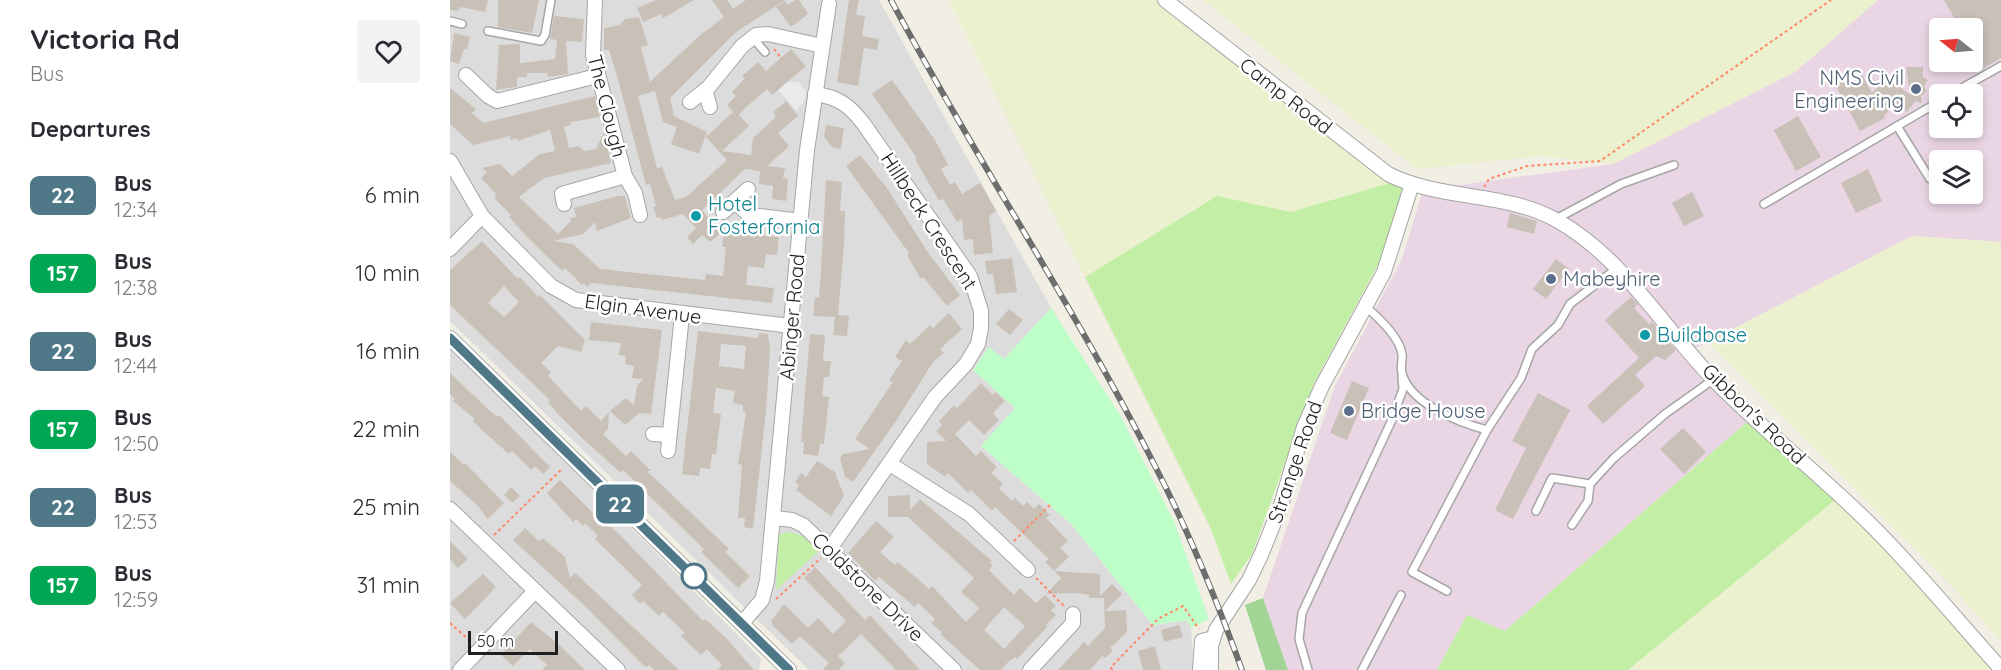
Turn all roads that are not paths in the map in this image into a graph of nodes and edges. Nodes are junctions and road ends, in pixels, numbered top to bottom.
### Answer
1 (551, 0) edge
2 (595, 0) edge
3 (1165, 0) edge
4 (829, 1) edge
5 (450, 21) edge
6 (462, 24) dead end
7 (488, 31) dead end
8 (752, 37) junction
9 (822, 46) junction
10 (765, 52) dead end
11 (2001, 66) edge
12 (473, 76) dead end
13 (597, 76) junction
14 (1970, 84) edge
15 (705, 90) junction
16 (814, 94) junction
17 (690, 102) dead end
18 (710, 107) dead end
19 (1929, 108) edge
20 (1897, 126) junction
21 (450, 161) edge
22 (1674, 165) dead end
23 (625, 176) junction
24 (1929, 176) edge
25 (1412, 184) junction
26 (748, 189) dead end
27 (559, 198) dead end
28 (734, 202) junction
29 (1764, 204) dead end
30 (723, 212) dead end
31 (482, 216) junction
32 (640, 216) dead end
33 (1556, 219) junction
34 (801, 220) junction
35 (450, 249) edge
36 (1616, 269) junction
37 (1366, 307) junction
38 (682, 315) junction
39 (791, 326) junction
40 (450, 338) edge
41 (1402, 373) junction
42 (1714, 379) junction
43 (1487, 430) junction
44 (653, 434) dead end
45 (669, 435) junction
46 (668, 451) dead end
47 (890, 464) junction
48 (1590, 484) junction
49 (450, 509) edge
50 (1536, 511) dead end
51 (775, 518) junction
52 (1572, 525) dead end
53 (829, 550) junction
54 (1019, 567) road end
55 (535, 591) junction
56 (1447, 591) dead end
57 (1401, 595) dead end
58 (1076, 620) road end
59 (742, 623) junction
60 (1209, 638) junction
61 (2001, 669) edge
62 (460, 670) edge
63 (618, 670) edge
64 (789, 670) edge
65 (954, 670) edge
66 (1030, 670) edge
67 (1200, 670) edge
68 (1211, 670) edge
69 (1308, 670) edge
70 (1362, 670) edge

1 - 7 lane
2 - 13 street, The Clough
3 - 25 street, Camp Road
4 - 9 street, Abinger Road
5 - 6 lane
8 - 9 street
8 - 10 lane
8 - 15 street
9 - 16 street, Abinger Road
11 - 14 lane
12 - 13 street
13 - 23 street, The Clough
15 - 17 street
15 - 18 street
16 - 34 street, Abinger Road
16 - 47 street, Hillbeck Crescent
19 - 20 lane
20 - 24 lane
20 - 29 lane
21 - 31 street, Elgin Avenue
22 - 33 lane
23 - 27 street, The Clough
23 - 32 street, The Clough
25 - 33 street, Gibbon's Road
25 - 37 street, Strange Road
26 - 28 street
28 - 30 street
28 - 34 street
31 - 35 street
31 - 38 street, Elgin Avenue
33 - 36 street, Gibbon's Road
34 - 39 street, Abinger Road
36 - 42 street, Gibbon's Road
36 - 43 lane
37 - 41 lane
37 - 60 street, Strange Road
38 - 39 street, Elgin Avenue
38 - 45 street
39 - 51 street, Abinger Road
40 - 59 street
41 - 43 lane
41 - 69 lane
42 - 48 lane
42 - 61 street, Gibbon's Road
43 - 56 lane
44 - 45 street
45 - 46 street
47 - 53 street, Hillbeck Crescent
47 - 54 street
48 - 50 lane
48 - 52 lane
49 - 55 street
51 - 53 street, Coldstone Drive
51 - 59 street, Abinger Road
53 - 65 street, Coldstone Drive
55 - 62 street
55 - 63 street
57 - 70 lane
58 - 66 street
59 - 64 street
60 - 67 street, Strange Road
60 - 68 street, Strange Road

